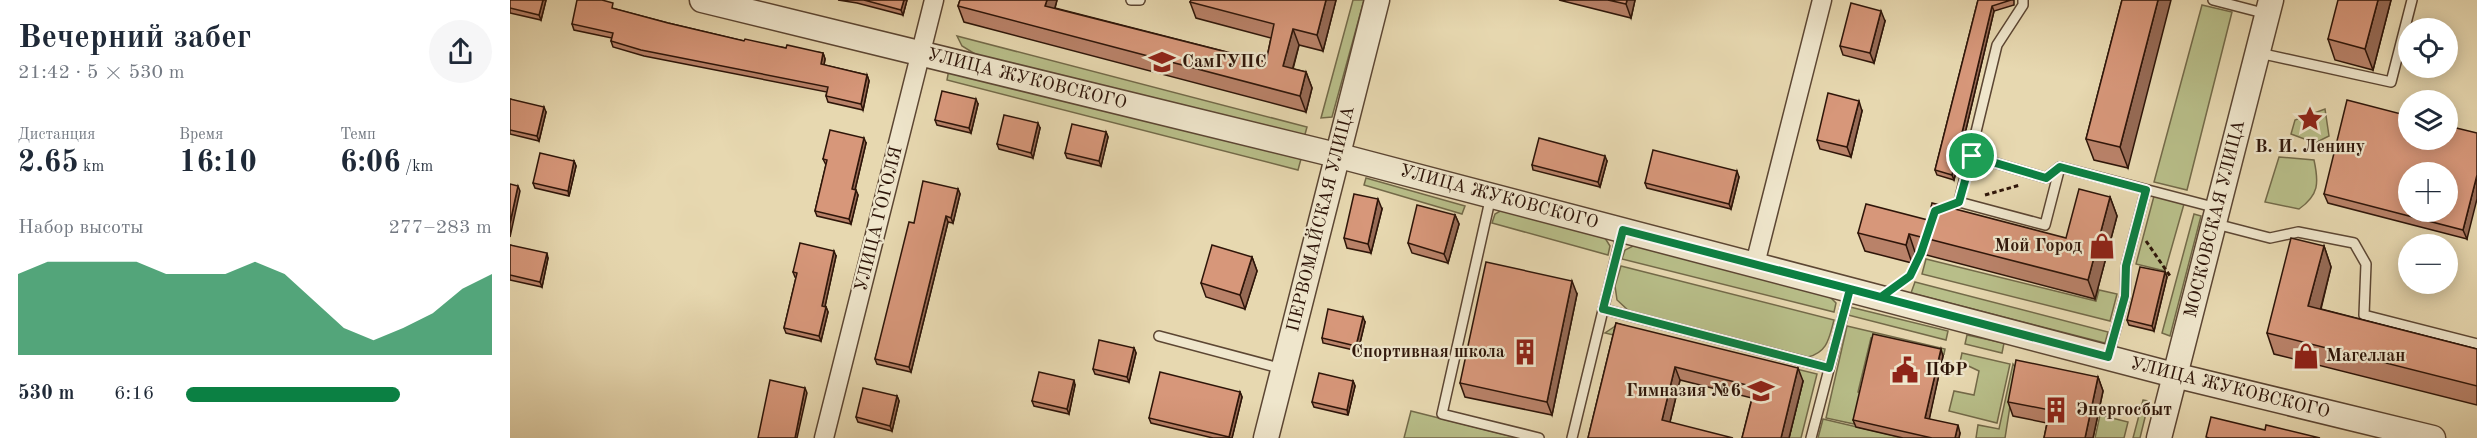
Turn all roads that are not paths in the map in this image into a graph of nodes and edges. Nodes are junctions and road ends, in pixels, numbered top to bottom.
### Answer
1 (702, 0) edge
2 (934, 0) edge
3 (1131, 0) edge
4 (1140, 0) edge
5 (1377, 0) edge
6 (1822, 0) edge
7 (2023, 0) edge
8 (2213, 0) edge
9 (2412, 0) edge
10 (2269, 7) edge
11 (920, 52) junction
12 (2257, 53) junction
13 (1336, 155) junction
14 (1972, 156) junction
15 (2060, 167) junction
16 (2146, 190) junction
17 (1491, 195) junction
18 (2215, 216) junction
19 (1623, 230) junction
20 (1755, 264) junction
21 (1850, 289) junction
22 (1603, 309) junction
23 (1159, 336) dead end
24 (2477, 344) edge
25 (2108, 357) junction
26 (1829, 368) junction
27 (1283, 369) junction
28 (2174, 375) junction
29 (824, 438) edge
30 (1266, 438) edge
31 (1539, 438) edge
32 (1572, 438) edge
33 (1811, 438) edge
34 (2159, 438) edge
35 (2433, 438) edge

1 - 11 street, УЛИЦА ЖУКОВСКОГО
2 - 11 street, УЛИЦА ГОГОЛЯ
3 - 4 lane
5 - 13 street, ПЕРВОМАЙСКАЯ УЛИЦА
6 - 20 street
7 - 14 lane
8 - 10 lane
9 - 12 lane
10 - 12 street, МОСКОВСКАЯ УЛИЦА
11 - 13 street, УЛИЦА ЖУКОВСКОГО
11 - 29 street, УЛИЦА ГОГОЛЯ
12 - 18 street, МОСКОВСКАЯ УЛИЦА
13 - 17 street, УЛИЦА ЖУКОВСКОГО
13 - 27 street, ПЕРВОМАЙСКАЯ УЛИЦА
14 - 15 lane
14 - 15 lane
15 - 16 lane
16 - 18 lane
16 - 25 lane
17 - 19 street, УЛИЦА ЖУКОВСКОГО
17 - 31 lane
18 - 24 lane
18 - 28 street, МОСКОВСКАЯ УЛИЦА
19 - 20 street, УЛИЦА ЖУКОВСКОГО
19 - 22 lane
20 - 21 street, УЛИЦА ЖУКОВСКОГО
21 - 25 street, УЛИЦА ЖУКОВСКОГО
21 - 26 lane
22 - 26 lane
22 - 32 lane
23 - 27 lane
25 - 28 street, УЛИЦА ЖУКОВСКОГО
26 - 33 lane
27 - 30 street, ПЕРВОМАЙСКАЯ УЛИЦА
28 - 34 street, МОСКОВСКАЯ УЛИЦА
28 - 35 street, УЛИЦА ЖУКОВСКОГО

